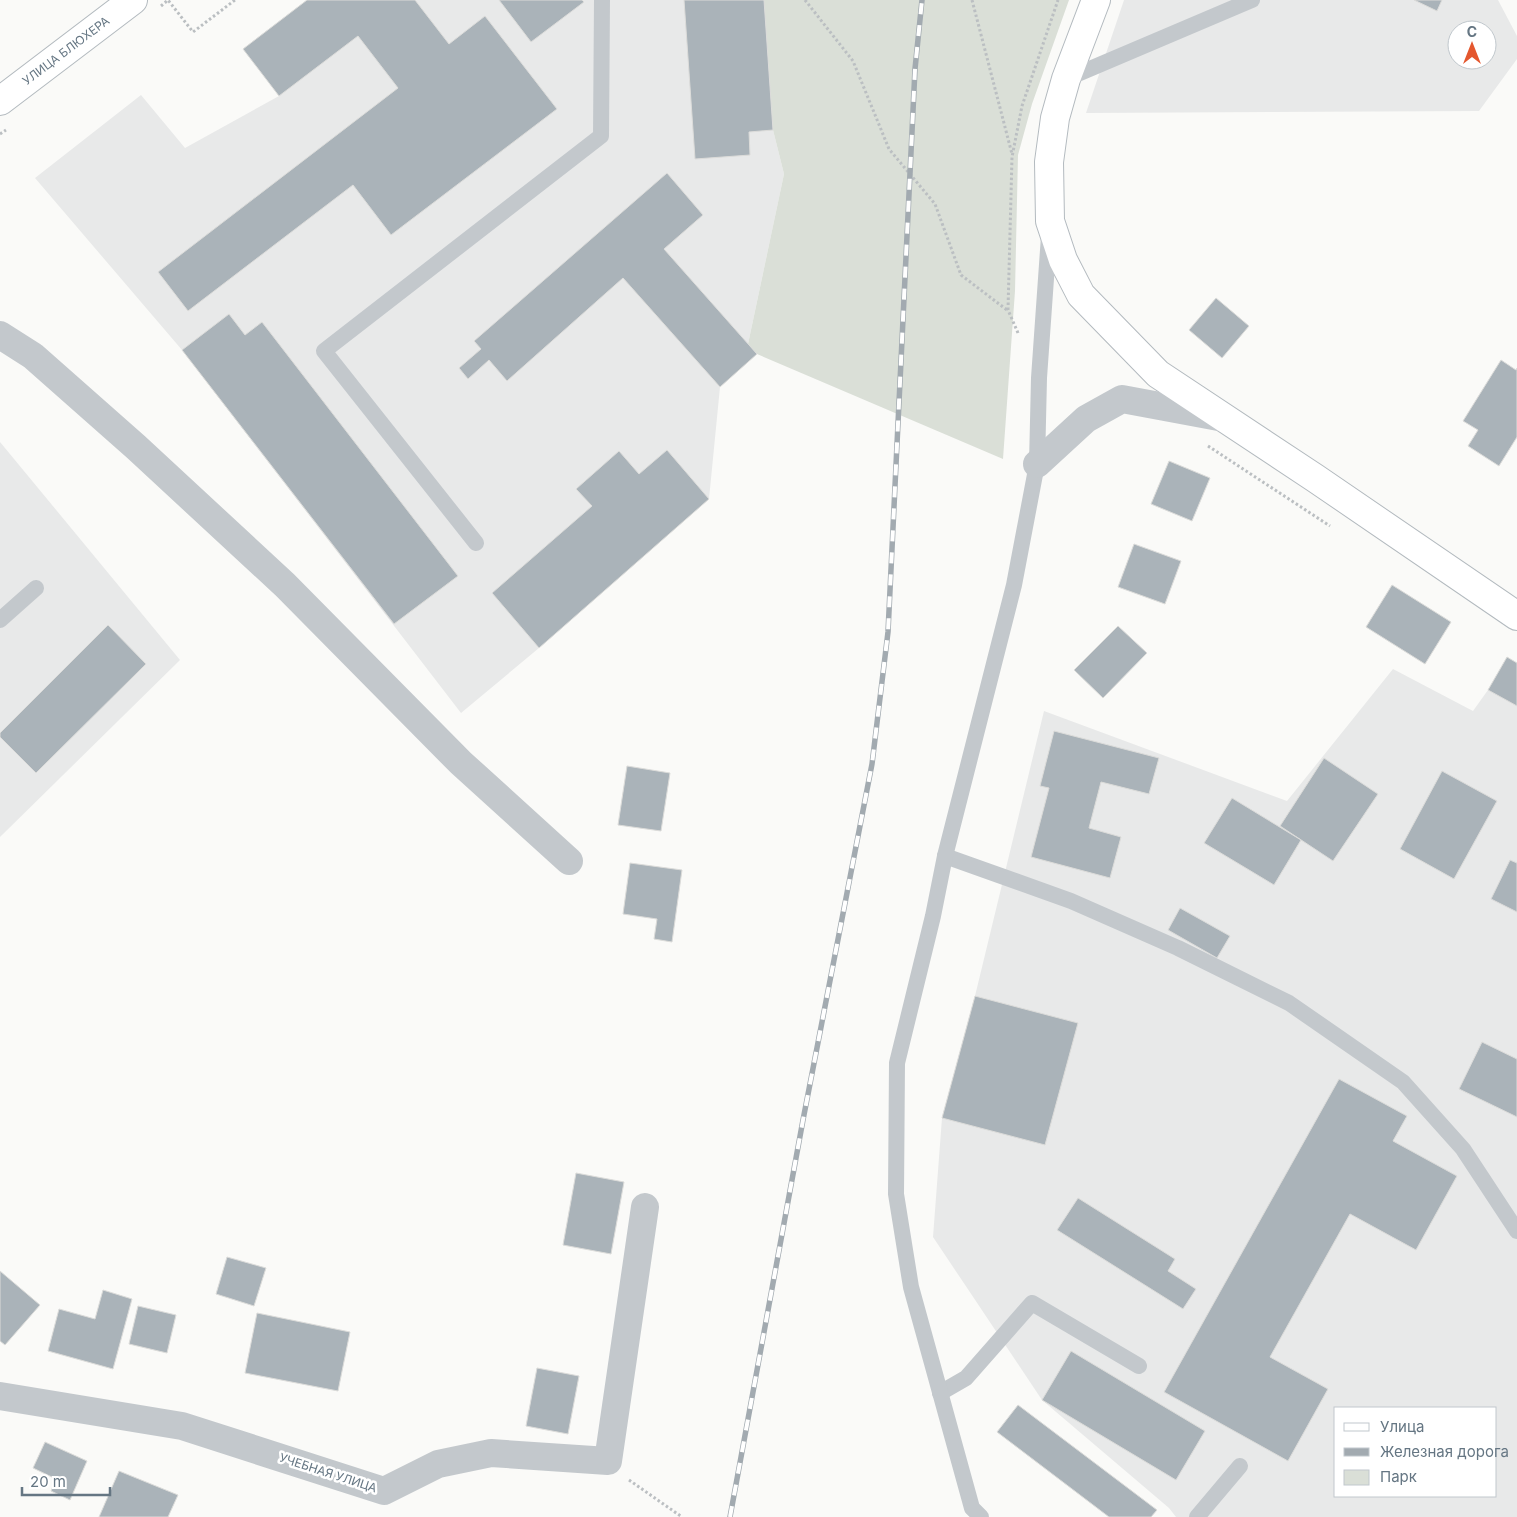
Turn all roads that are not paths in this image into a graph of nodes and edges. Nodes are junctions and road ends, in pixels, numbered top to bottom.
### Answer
1 (133, 0) edge
2 (602, 0) edge
3 (1096, 0) edge
4 (1252, 0) edge
5 (1066, 79) junction
6 (0, 101) edge
7 (1050, 221) junction
8 (0, 335) edge
9 (1224, 418) junction
10 (1037, 464) junction
11 (476, 543) dead end
12 (36, 588) dead end
13 (1514, 614) edge
14 (0, 620) edge
15 (945, 856) junction
16 (569, 861) dead end
17 (645, 1207) dead end
18 (1517, 1231) edge
19 (1139, 1366) dead end
20 (940, 1393) junction
21 (0, 1396) edge
22 (1240, 1466) dead end
23 (975, 1514) edge
24 (1197, 1517) edge

1 - 6 main road, УЛИЦА БЛЮХЕРА
2 - 11 lane
3 - 5 main road
4 - 5 lane
5 - 7 main road
7 - 9 main road
7 - 10 lane
8 - 16 street
9 - 10 street
9 - 13 main road
10 - 15 lane
12 - 14 lane
15 - 18 lane
15 - 20 lane
17 - 21 street, УЧЕБНАЯ УЛИЦА
19 - 20 lane
20 - 23 lane
22 - 24 lane

